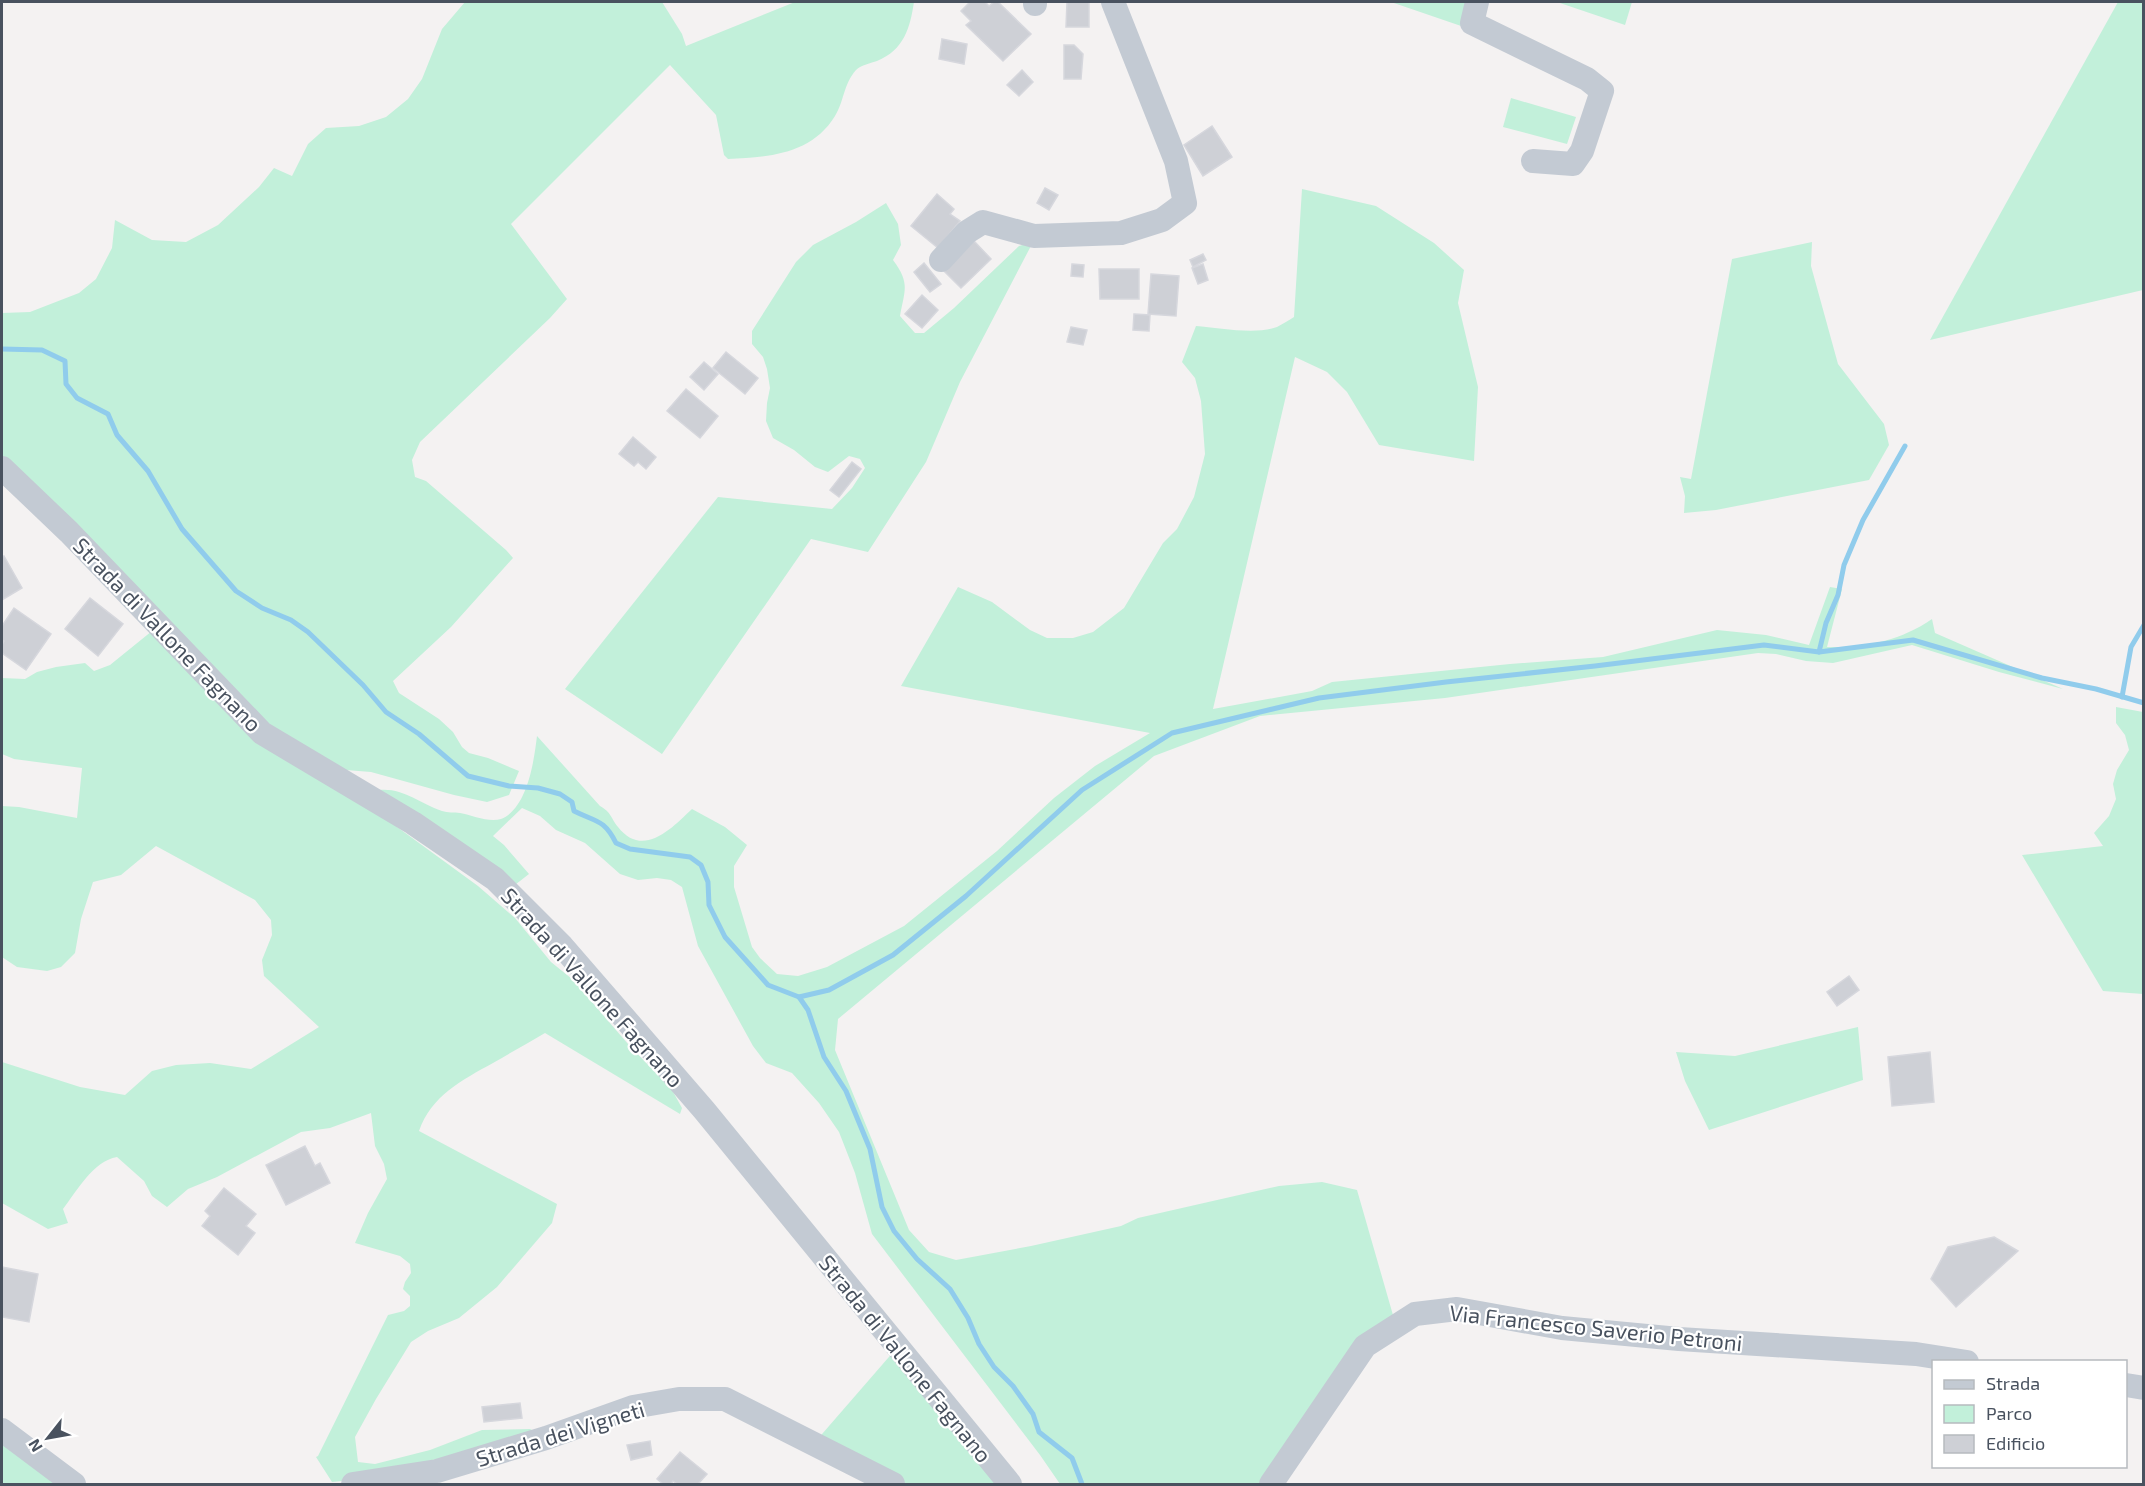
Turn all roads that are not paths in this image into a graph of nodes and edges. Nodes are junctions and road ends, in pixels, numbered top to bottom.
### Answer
1 (1113, 2) edge
2 (1477, 2) edge
3 (1533, 161) dead end
4 (941, 260) dead end
5 (2, 468) edge
6 (1954, 1360) edge
7 (2127, 1385) edge
8 (2144, 1388) edge
9 (2, 1430) edge
10 (74, 1485) edge
11 (352, 1485) edge
12 (893, 1485) edge
13 (1010, 1485) edge
14 (1271, 1485) edge

1 - 4 street
2 - 3 street
5 - 13 street, Strada di Vallone Fagnano
6 - 14 street, Via Francesco Saverio Petroni
7 - 8 street
9 - 10 street
11 - 12 street, Strada dei Vigneti

